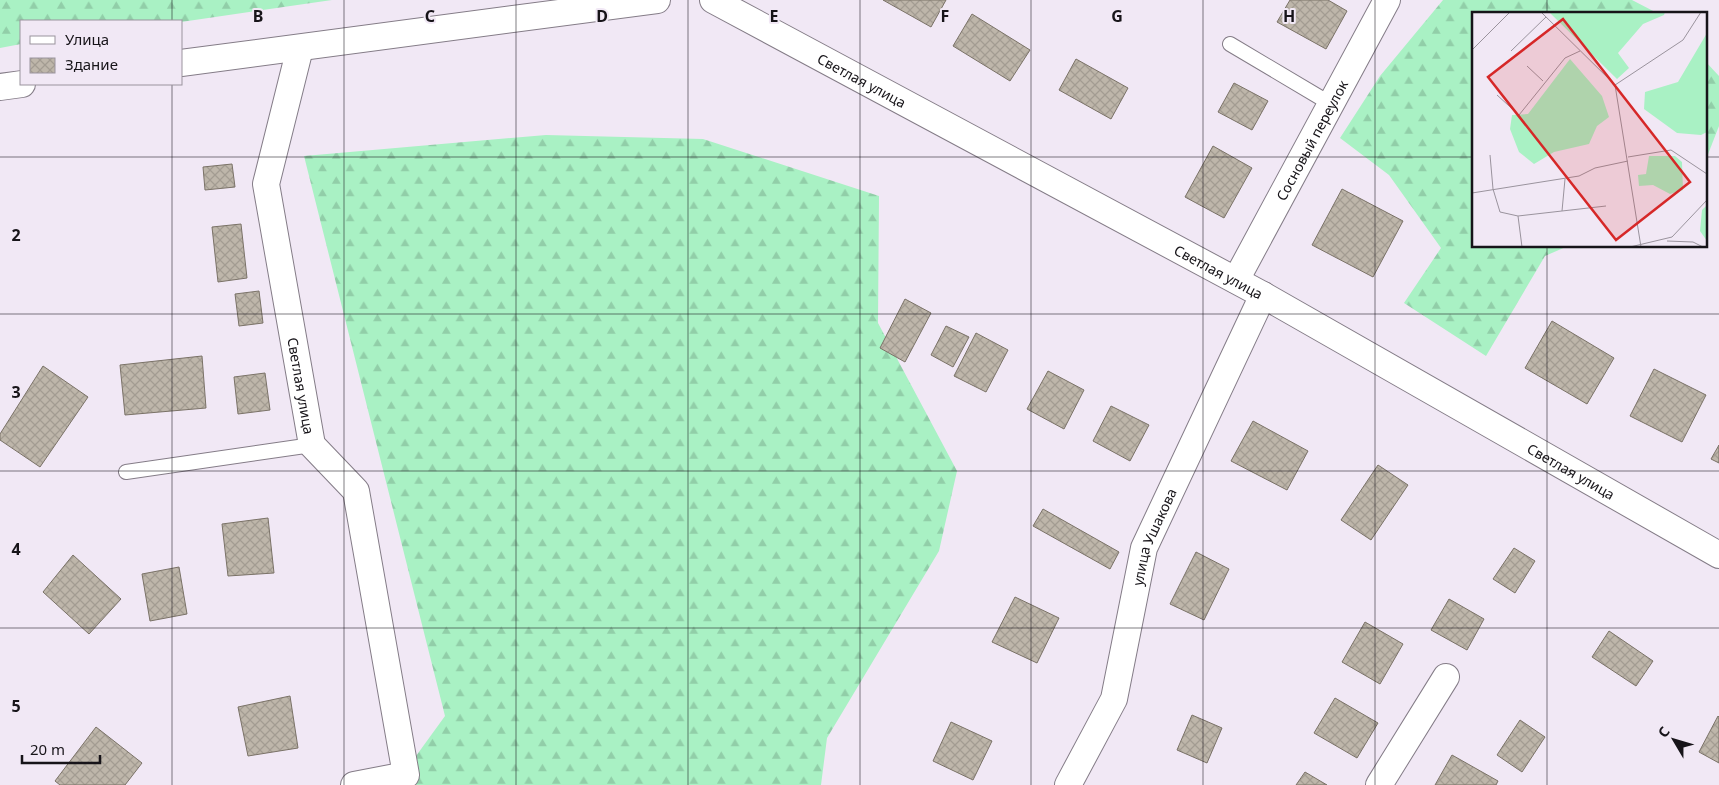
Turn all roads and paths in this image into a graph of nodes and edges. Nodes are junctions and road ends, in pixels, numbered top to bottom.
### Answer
1 (657, 0) edge
2 (712, 0) edge
3 (1387, 0) edge
4 (1230, 44) dead end
5 (300, 48) junction
6 (182, 63) edge
7 (20, 84) edge
8 (0, 86) edge
9 (1331, 104) junction
10 (1236, 280) junction
11 (1262, 295) junction
12 (312, 445) junction
13 (126, 472) dead end
14 (1719, 555) edge
15 (1446, 677) dead end
16 (354, 785) edge
17 (1068, 785) edge
18 (1379, 785) edge

1 - 5 street
2 - 10 street, Светлая улица
3 - 9 street, Сосновый переулок
4 - 9 lane
5 - 6 street
5 - 12 street, Светлая улица
7 - 8 street
9 - 10 street, Сосновый переулок
10 - 11 street, Светлая улица
11 - 14 street, Светлая улица
11 - 17 street, улица Ушакова
12 - 13 lane
12 - 16 street, Светлая улица
15 - 18 street

